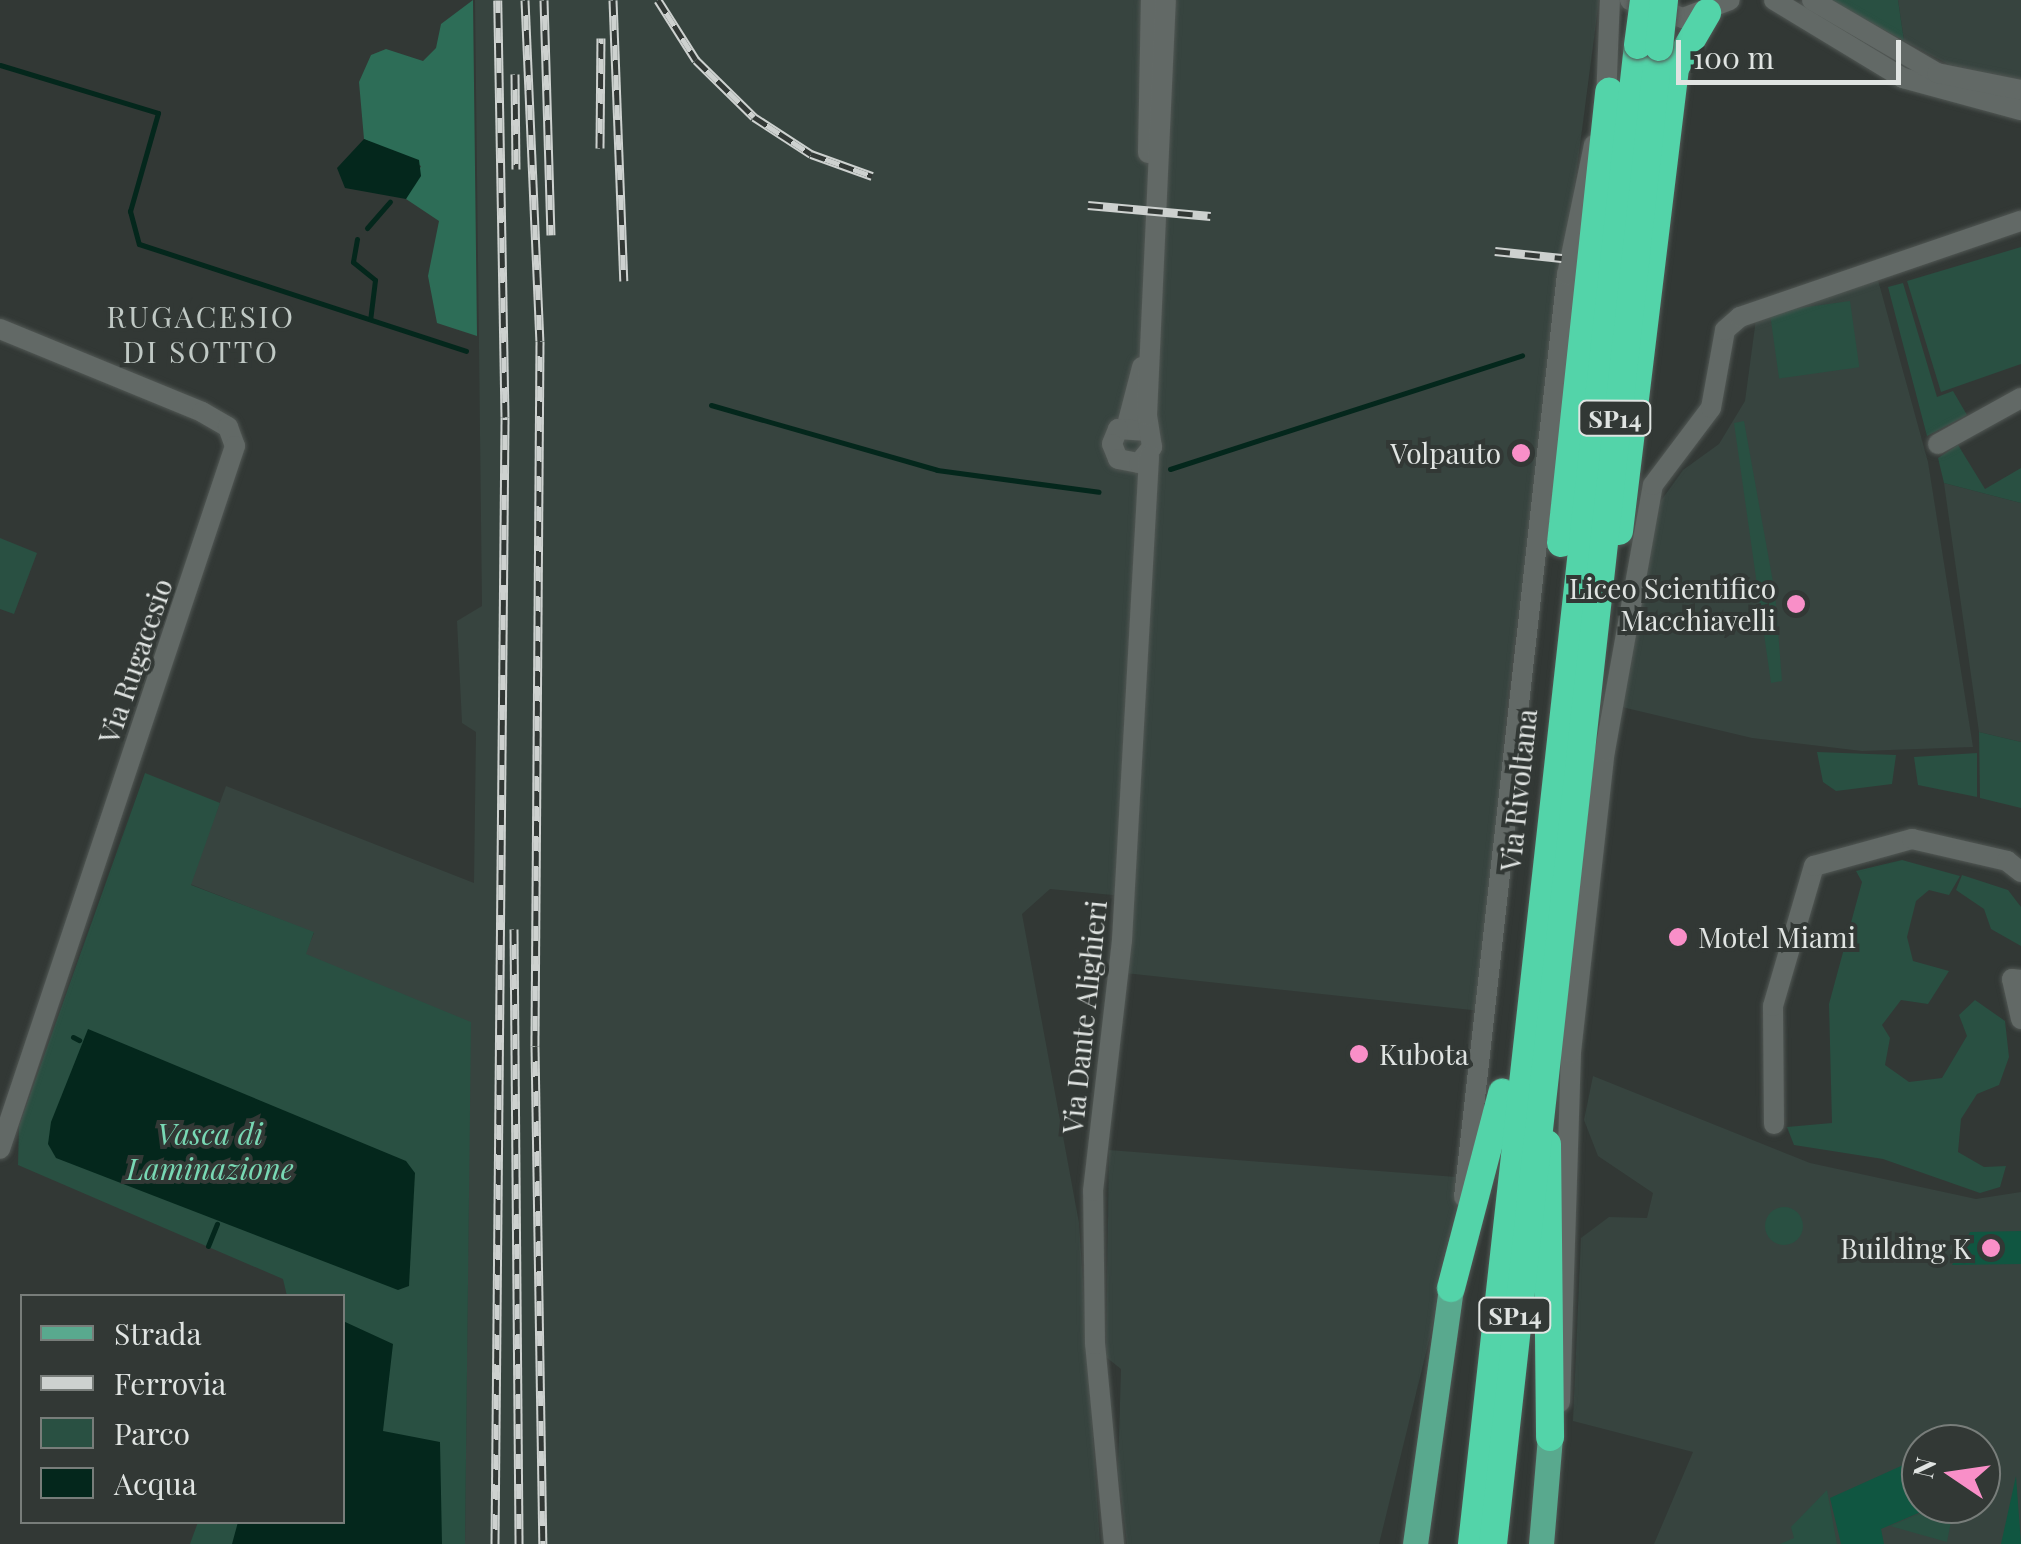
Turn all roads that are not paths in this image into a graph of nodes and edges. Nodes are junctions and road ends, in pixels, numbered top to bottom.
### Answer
1 (1152, 0) edge
2 (1166, 0) edge
3 (1610, 0) edge
4 (1630, 0) edge
5 (1644, 0) edge
6 (1664, 0) edge
7 (1774, 0) edge
8 (1812, 0) edge
9 (1718, 7) edge
10 (1648, 46) junction
11 (2021, 90) edge
12 (1609, 92) junction
13 (1156, 99) junction
14 (2021, 110) edge
15 (2021, 221) edge
16 (0, 329) edge
17 (2021, 398) edge
18 (1137, 428) junction
19 (1938, 444) dead end
20 (1140, 460) junction
21 (1556, 743) junction
22 (1572, 788) junction
23 (1548, 810) junction
24 (2021, 872) edge
25 (1556, 932) junction
26 (2021, 980) edge
27 (2021, 1019) edge
28 (1774, 1124) dead end
29 (0, 1149) edge
30 (1451, 1288) junction
31 (1550, 1437) junction
32 (1484, 1531) edge
33 (1114, 1544) edge
34 (1415, 1544) edge
35 (1540, 1544) edge

1 - 13 street
2 - 13 street
3 - 12 street, SP14
4 - 9 street
5 - 10 highway, SP14, bridge
6 - 10 highway, SP14, bridge
7 - 14 street
8 - 11 street
9 - 22 highway, SP14
10 - 21 highway, Via Rivoltana / SP14
10 - 22 highway, Via Rivoltana / SP14
12 - 21 highway, SP14
12 - 30 street
13 - 18 street
15 - 31 street
16 - 29 street, Via Rugacesio
17 - 19 street
18 - 20 street
18 - 20 street
20 - 33 street, Via Dante Alighieri
21 - 23 highway, Via Rivoltana / SP14
22 - 25 highway, Via Rivoltana / SP14
23 - 30 highway, SP14
23 - 32 highway, Via Rivoltana / SP14
24 - 28 street
25 - 31 highway, SP14
25 - 32 highway, Via Rivoltana / SP14
26 - 27 street
30 - 34 main road
31 - 35 main road

